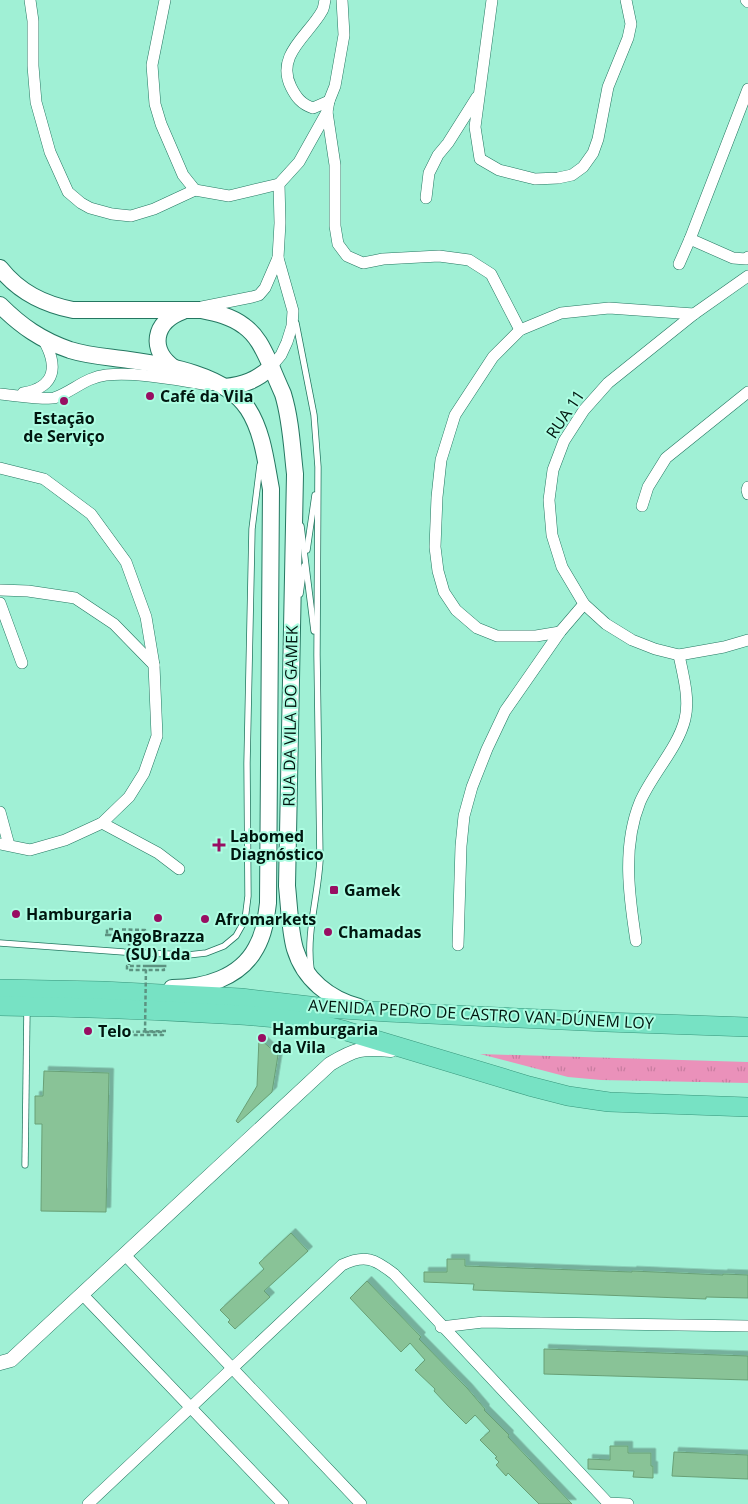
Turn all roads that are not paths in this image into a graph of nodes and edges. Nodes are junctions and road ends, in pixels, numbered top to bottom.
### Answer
1 (30, 0) edge
2 (165, 0) edge
3 (325, 0) edge
4 (342, 0) edge
5 (492, 0) edge
6 (626, 0) edge
7 (748, 89) edge
8 (479, 95) junction
9 (328, 106) junction
10 (279, 184) junction
11 (195, 190) junction
12 (426, 198) dead end
13 (690, 239) junction
14 (748, 256) edge
15 (278, 258) junction
16 (679, 264) dead end
17 (0, 268) edge
18 (748, 276) edge
19 (0, 306) edge
20 (185, 311) junction
21 (293, 311) junction
22 (694, 314) junction
23 (520, 330) junction
24 (43, 340) junction
25 (271, 367) junction
26 (174, 368) junction
27 (225, 387) junction
28 (748, 392) edge
29 (0, 394) edge
30 (14, 395) junction
31 (260, 438) junction
32 (0, 468) edge
33 (295, 474) junction
34 (318, 474) junction
35 (748, 487) edge
36 (748, 494) edge
37 (642, 506) dead end
38 (305, 558) junction
39 (0, 590) edge
40 (0, 603) edge
41 (584, 604) junction
42 (560, 632) junction
43 (748, 640) edge
44 (291, 653) junction
45 (317, 655) junction
46 (679, 655) junction
47 (22, 663) dead end
48 (154, 666) junction
49 (0, 812) edge
50 (102, 822) junction
51 (5, 844) edge
52 (179, 869) dead end
53 (636, 941) dead end
54 (0, 943) edge
55 (458, 945) dead end
56 (315, 983) junction
57 (0, 989) edge
58 (149, 992) junction
59 (0, 1006) edge
60 (28, 1007) junction
61 (387, 1012) junction
62 (748, 1026) edge
63 (434, 1057) junction
64 (748, 1107) edge
65 (26, 1165) dead end
66 (125, 1255) junction
67 (82, 1294) junction
68 (441, 1326) junction
69 (748, 1326) edge
70 (0, 1363) edge
71 (232, 1368) junction
72 (190, 1408) junction
73 (88, 1504) edge
74 (283, 1504) edge
75 (361, 1504) edge
76 (607, 1504) edge
77 (628, 1504) edge

1 - 11 street
2 - 11 street
3 - 9 street
4 - 9 street
5 - 8 street
6 - 8 street
7 - 13 street
8 - 12 street
9 - 10 street
9 - 23 street
10 - 11 street
10 - 15 street
13 - 14 street
13 - 16 street
15 - 20 street
15 - 21 street
17 - 20 main road, RUA DA VILA DO GAMEK
18 - 22 street, RUA 11
19 - 24 main road, RUA DA VILA DO GAMEK
20 - 25 main road, RUA DA VILA DO GAMEK
20 - 26 main road
21 - 25 street
21 - 34 lane
22 - 23 street
22 - 41 street, RUA 11
23 - 42 street
24 - 26 main road, RUA DA VILA DO GAMEK
24 - 30 street
25 - 27 main road
25 - 33 main road, RUA DA VILA DO GAMEK
26 - 27 main road, RUA DA VILA DO GAMEK
27 - 30 street
27 - 31 main road, RUA DA VILA DO GAMEK
28 - 37 street
29 - 30 street
31 - 54 lane, RUA DA VILA DO GAMEK
31 - 58 main road, RUA DA VILA DO GAMEK
32 - 48 street
33 - 38 lane
33 - 44 main road, RUA DA VILA DO GAMEK
34 - 38 lane
34 - 45 lane
35 - 36 street
38 - 44 lane
38 - 45 lane
39 - 48 street
40 - 47 street
41 - 42 street
41 - 46 street, RUA 11
42 - 55 street
43 - 46 street, RUA 11
44 - 56 main road, RUA DA VILA DO GAMEK
45 - 56 lane
46 - 53 street
48 - 50 street
49 - 51 street
50 - 51 street
50 - 52 street
56 - 61 main road, RUA DA VILA DO GAMEK
57 - 58 highway, AVENIDA PEDRO DE CASTRO VAN-DÚNEM LOY
58 - 61 highway, AVENIDA PEDRO DE CASTRO VAN-DÚNEM LOY
59 - 60 highway, AVENIDA PEDRO DE CASTRO VAN-DÚNEM LOY
60 - 63 highway, AVENIDA PEDRO DE CASTRO VAN-DÚNEM LOY
60 - 65 lane
61 - 62 highway, AVENIDA PEDRO DE CASTRO VAN-DÚNEM LOY
63 - 64 highway, AVENIDA PEDRO DE CASTRO VAN-DÚNEM LOY
63 - 66 street
66 - 67 street
66 - 71 street
67 - 70 street
67 - 72 street
68 - 69 street
68 - 71 street
68 - 76 street
71 - 72 street
71 - 75 street
72 - 73 street
72 - 74 street
76 - 77 street

